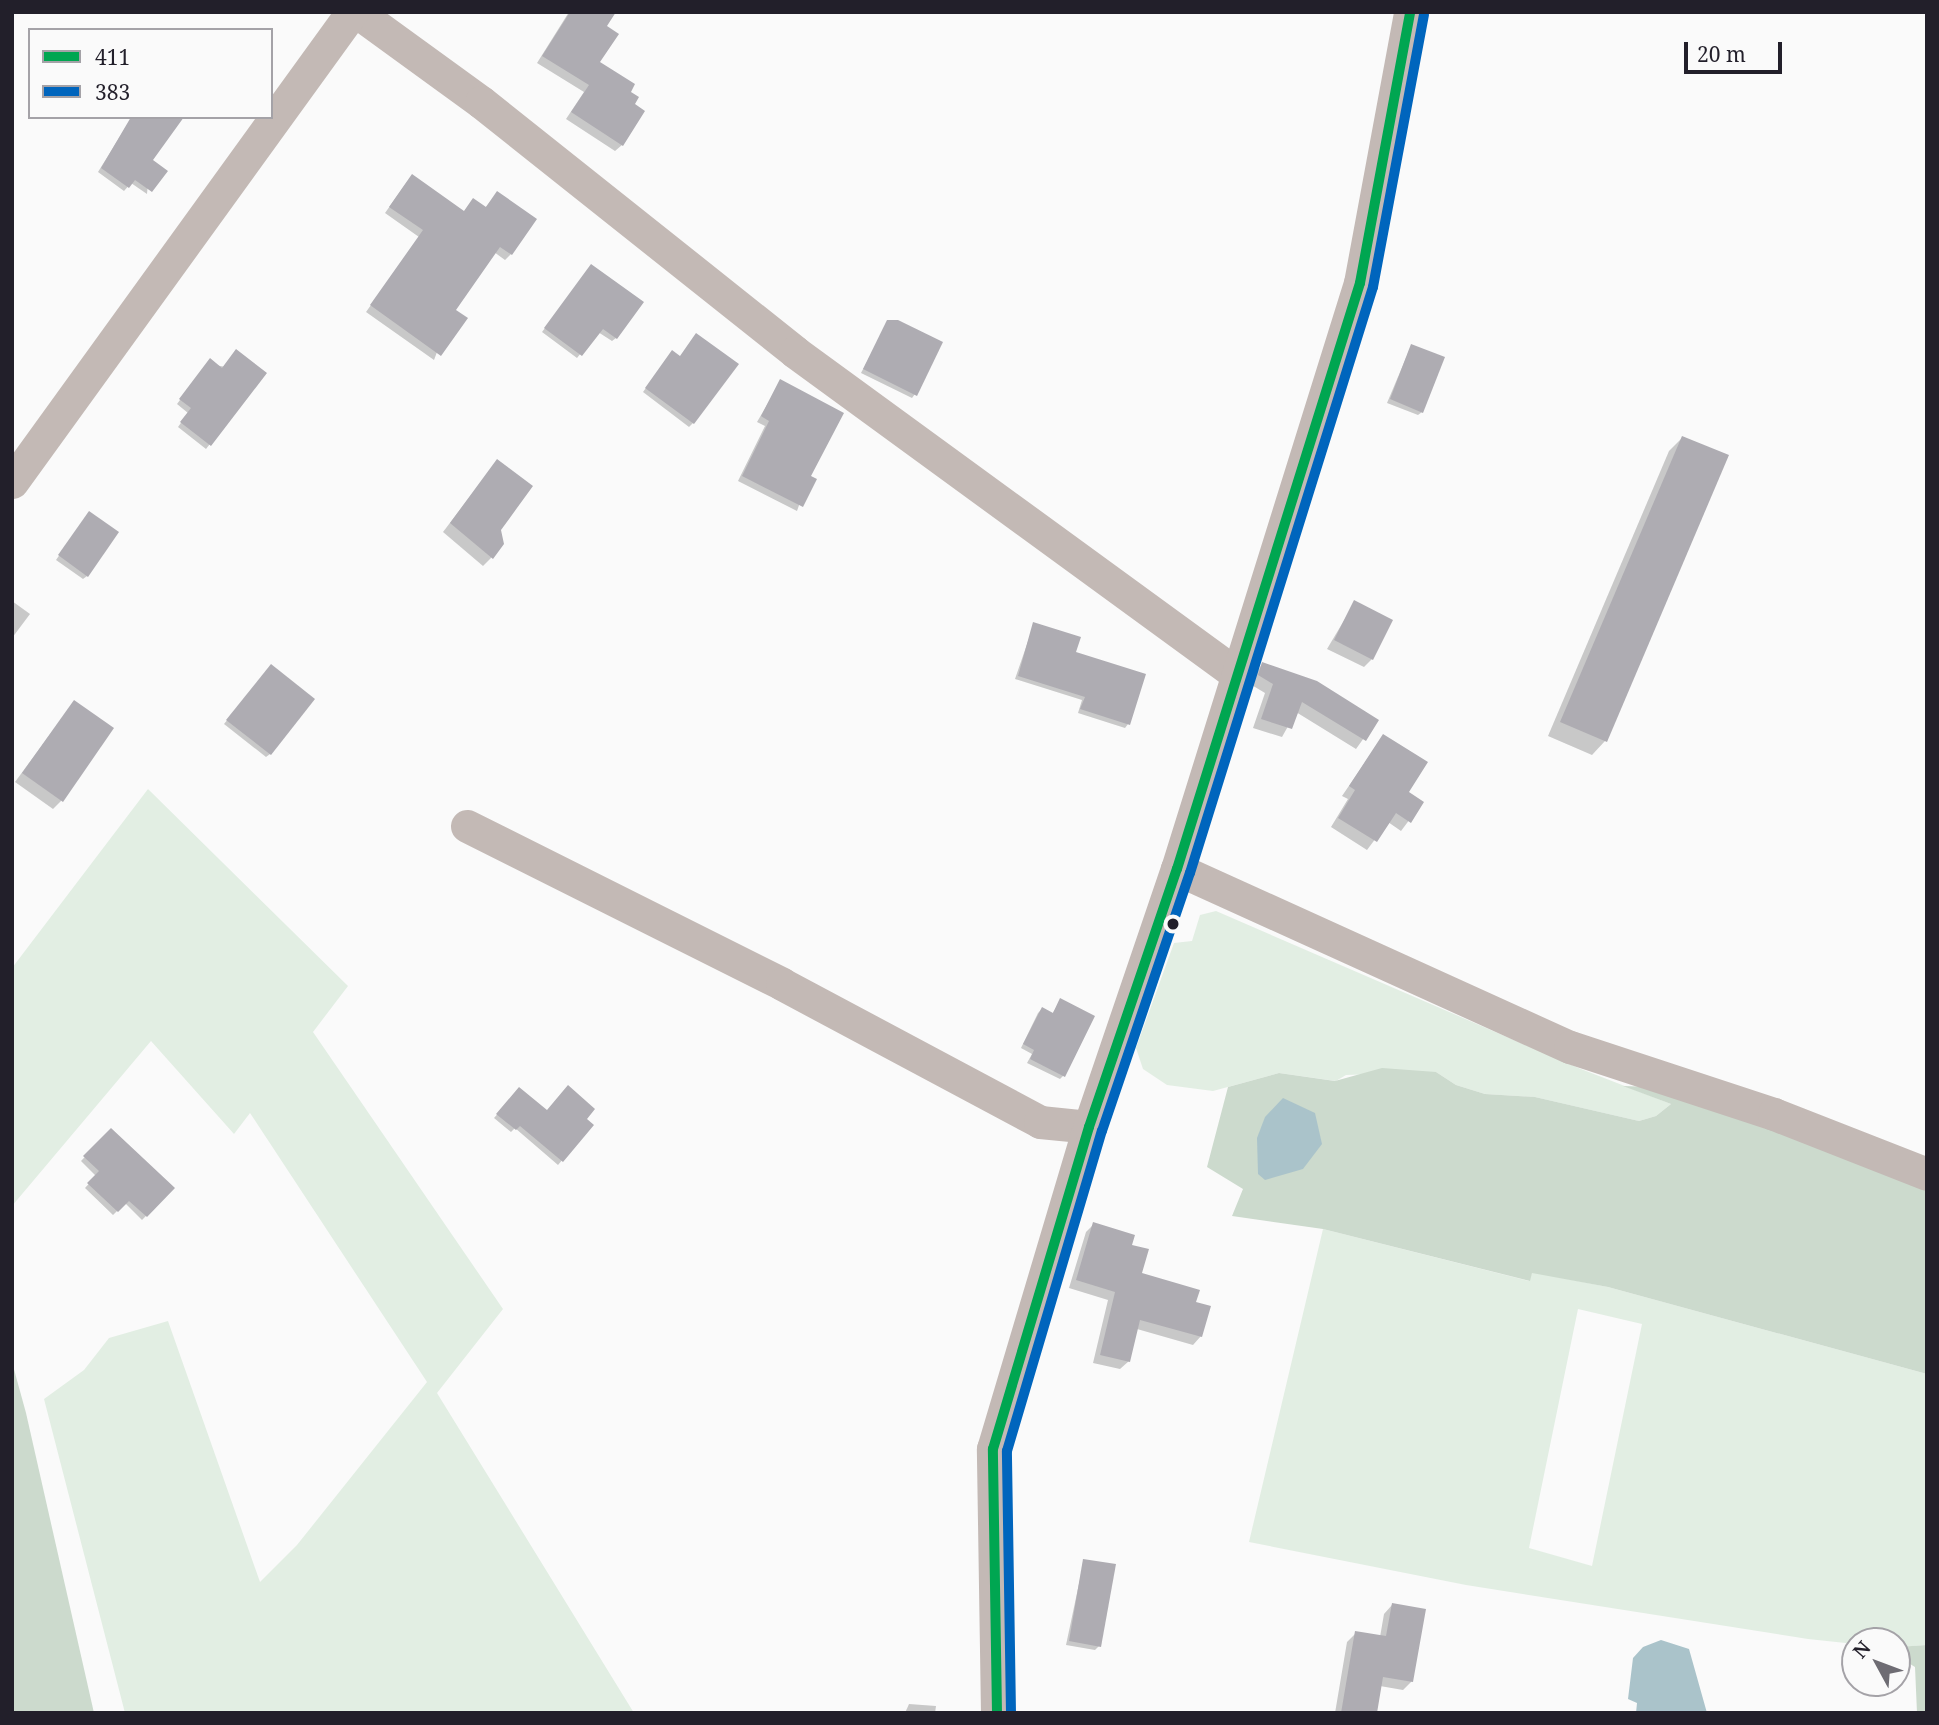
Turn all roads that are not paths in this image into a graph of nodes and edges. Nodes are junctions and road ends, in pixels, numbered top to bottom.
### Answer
1 (354, 12) edge
2 (1410, 12) edge
3 (12, 482) edge
4 (1234, 673) junction
5 (467, 825) dead end
6 (1177, 869) junction
7 (1089, 1127) junction
8 (1927, 1174) edge
9 (997, 1713) edge

1 - 3 street
1 - 4 street
2 - 4 street
4 - 6 street
5 - 7 street
6 - 7 street
6 - 8 street
7 - 9 street

